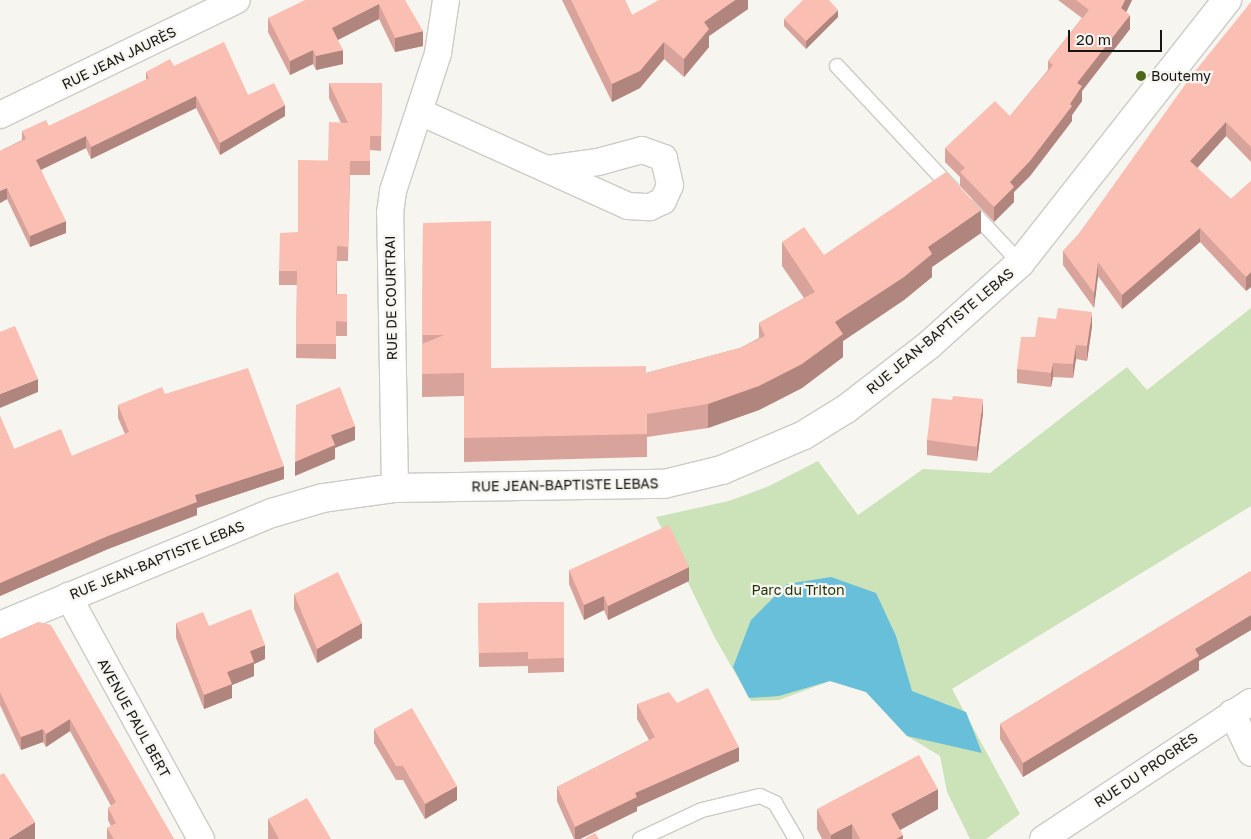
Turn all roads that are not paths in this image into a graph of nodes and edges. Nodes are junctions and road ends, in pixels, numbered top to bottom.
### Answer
1 (237, 0) edge
2 (446, 0) edge
3 (1228, 0) edge
4 (837, 66) dead end
5 (420, 112) junction
6 (0, 115) edge
7 (547, 169) dead end
8 (1020, 263) junction
9 (395, 488) junction
10 (68, 596) junction
11 (0, 626) edge
12 (1241, 708) edge
13 (1251, 753) edge
14 (202, 839) edge
15 (640, 839) edge
16 (796, 839) edge
17 (1043, 839) edge

1 - 6 street, RUE JEAN JAURÈS
2 - 5 street, RUE DE COURTRAI
3 - 8 street, RUE JEAN-BAPTISTE LEBAS
4 - 8 lane
5 - 7 street
5 - 9 street, RUE DE COURTRAI
8 - 9 street, RUE JEAN-BAPTISTE LEBAS
9 - 10 street, RUE JEAN-BAPTISTE LEBAS
10 - 11 street, RUE JEAN-BAPTISTE LEBAS
10 - 14 street, AVENUE PAUL BERT
12 - 13 street
12 - 17 street, RUE DU PROGRÈS
15 - 16 lane

